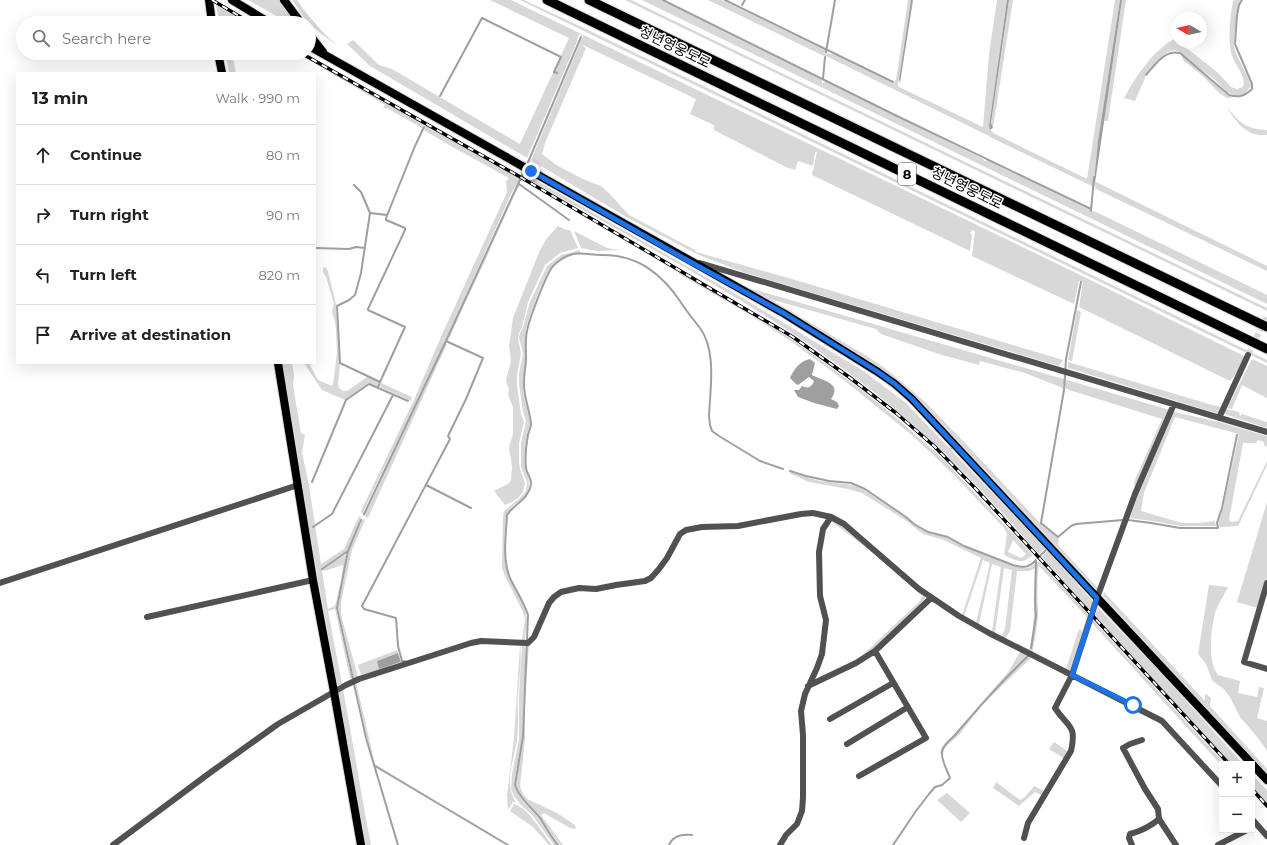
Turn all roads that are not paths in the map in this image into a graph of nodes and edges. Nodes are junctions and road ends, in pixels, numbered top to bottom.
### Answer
1 (209, 0) edge
2 (232, 0) edge
3 (284, 0) edge
4 (547, 0) edge
5 (589, 0) edge
6 (211, 16) edge
7 (258, 16) edge
8 (296, 16) edge
9 (316, 42) edge
10 (316, 50) edge
11 (328, 57) junction
12 (219, 60) edge
13 (222, 72) edge
14 (685, 259) junction
15 (1267, 327) edge
16 (1267, 349) edge
17 (1248, 355) tunnel mouth
18 (278, 364) edge
19 (1174, 404) junction
20 (1219, 418) junction
21 (1267, 432) edge
22 (298, 485) junction
23 (831, 517) junction
24 (314, 580) junction
25 (0, 583) edge
26 (1267, 583) edge
27 (931, 598) junction
28 (1097, 598) junction
29 (147, 617) dead end
30 (875, 651) junction
31 (1267, 669) edge
32 (1072, 675) junction
33 (893, 683) junction
34 (808, 686) junction
35 (334, 692) junction
36 (908, 707) junction
37 (830, 719) dead end
38 (1142, 740) dead end
39 (847, 744) dead end
40 (859, 776) dead end
41 (1267, 780) edge
42 (1219, 783) edge
43 (1159, 819) junction
44 (1255, 824) edge
45 (1241, 833) edge
46 (1267, 836) edge
47 (1024, 838) dead end
48 (113, 845) edge
49 (360, 845) edge
50 (780, 845) edge
51 (1132, 845) edge
52 (1176, 845) edge
53 (1218, 845) edge

1 - 6 main road
2 - 7 main road
3 - 8 main road
4 - 16 highway, 청년영웅도로 / 8
5 - 15 highway, 청년영웅도로 / 8
9 - 11 main road
10 - 11 main road
11 - 14 main road
12 - 13 main road
14 - 19 street
14 - 28 main road
17 - 20 street
18 - 22 main road
19 - 20 street
19 - 28 street
20 - 21 street
22 - 24 main road
22 - 25 street
23 - 27 street
23 - 34 street
23 - 35 street
24 - 29 street
24 - 35 main road
26 - 31 street
27 - 30 street
27 - 32 street
28 - 32 street
28 - 41 main road
30 - 33 street
30 - 34 street
32 - 42 street
32 - 47 street
33 - 36 street
33 - 37 street
34 - 50 street
35 - 48 street
35 - 49 main road
36 - 39 street
36 - 40 street
38 - 43 street
43 - 51 street
43 - 52 street
44 - 46 street
45 - 53 street

